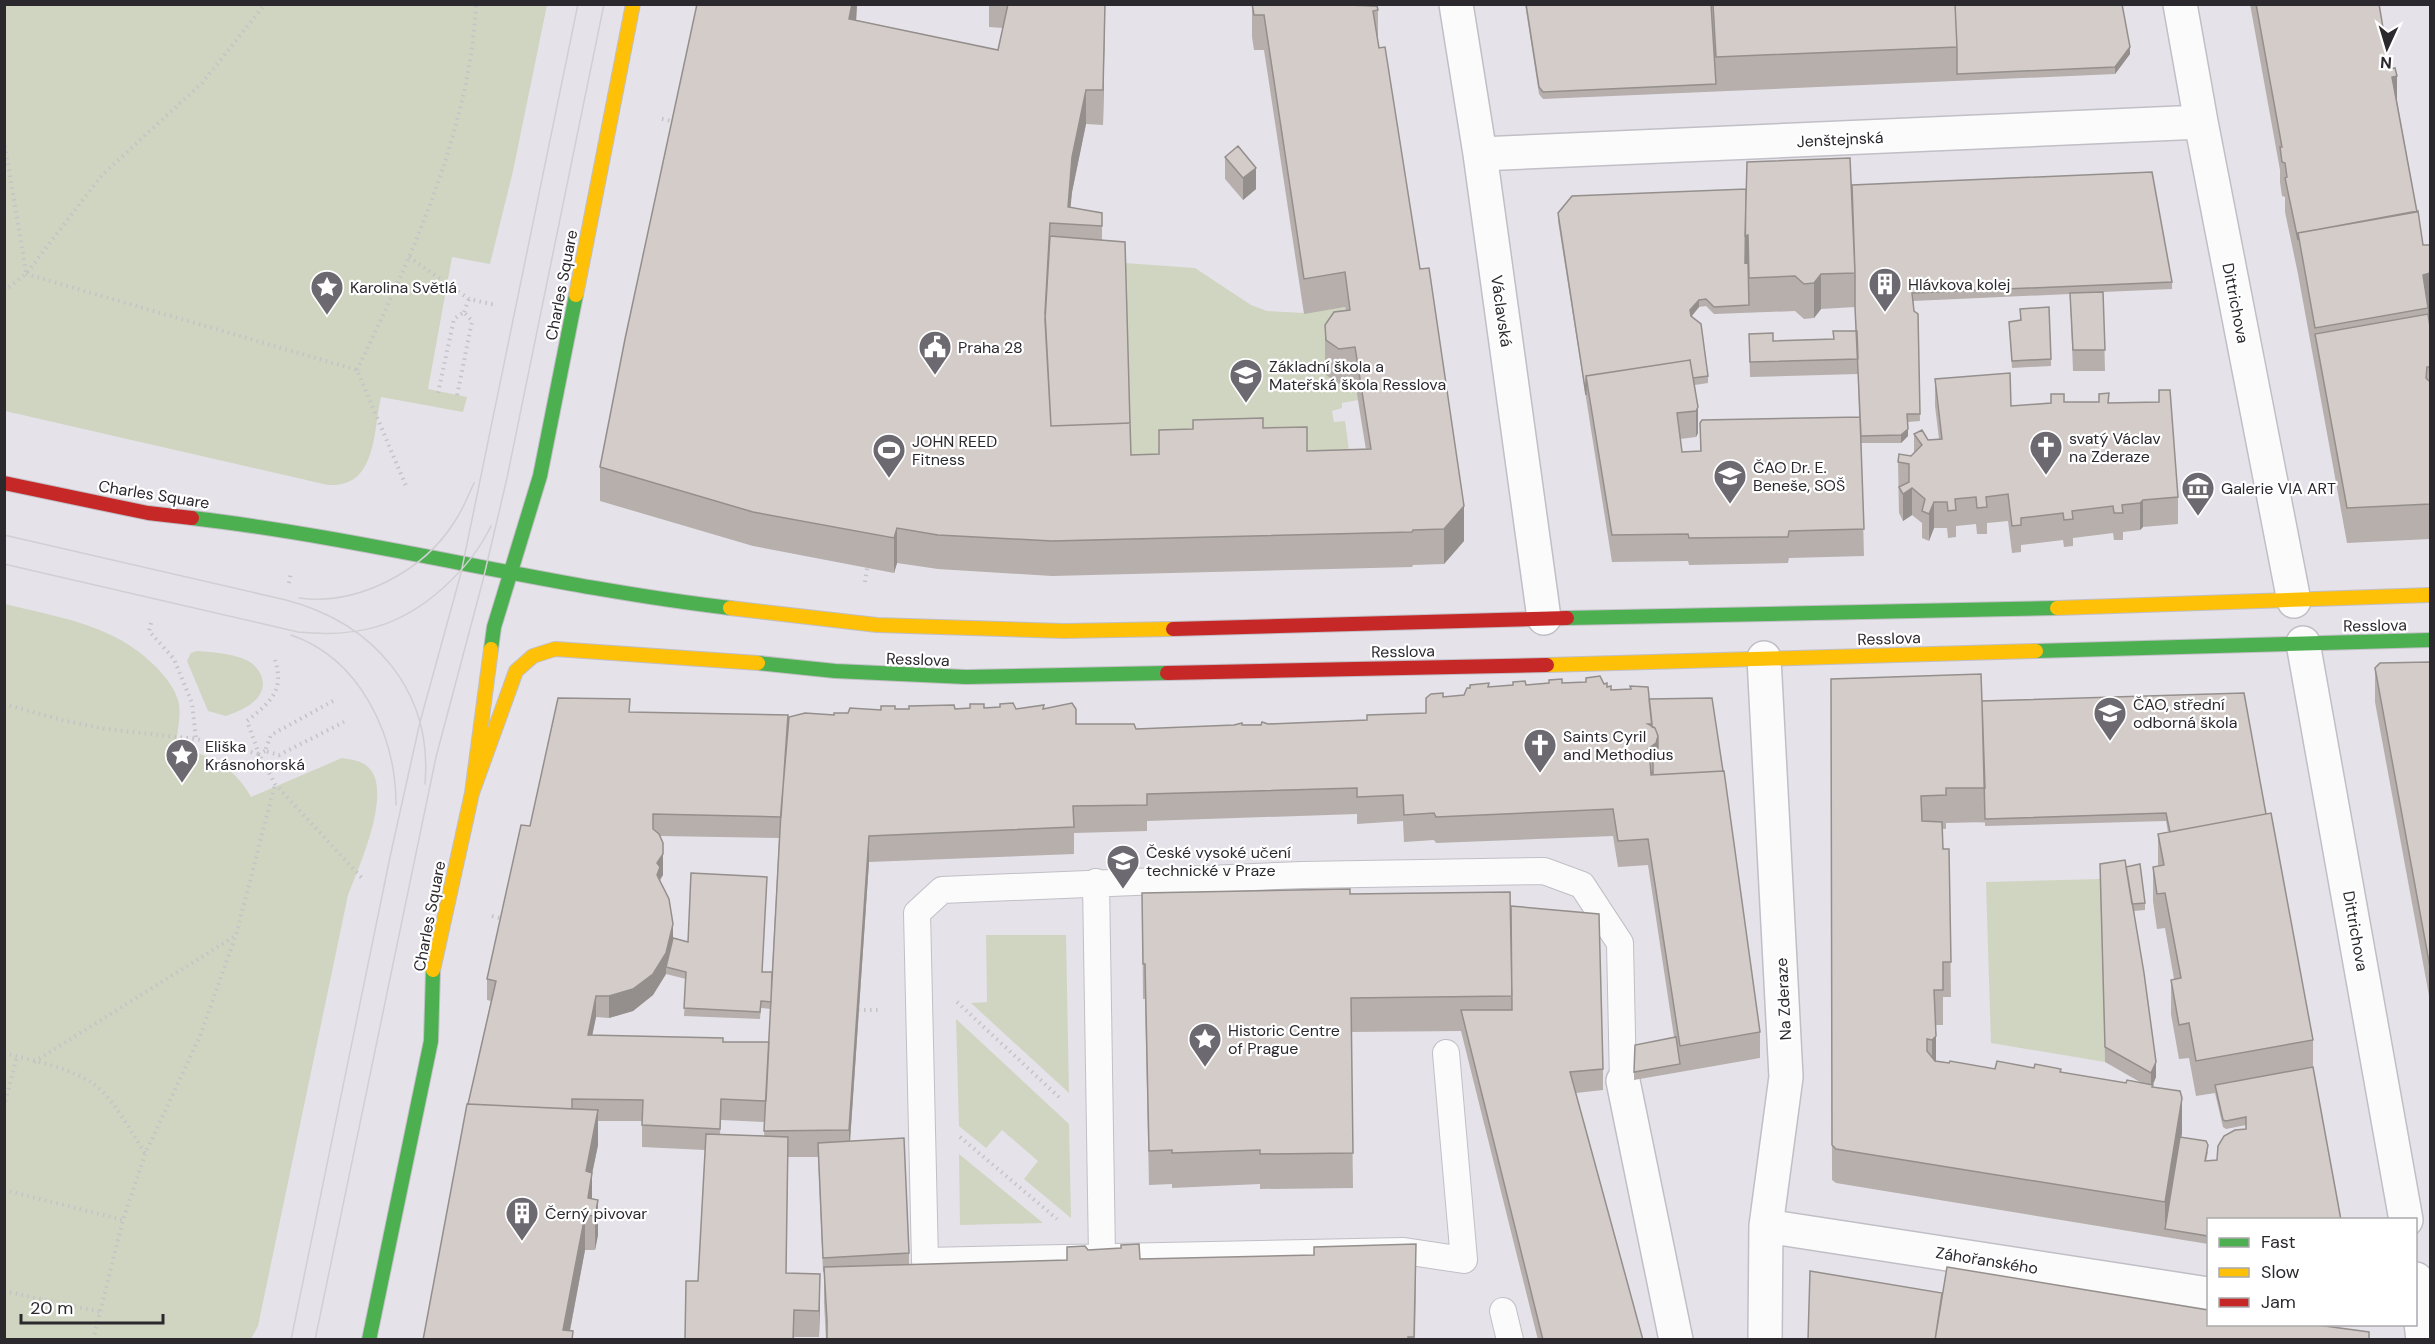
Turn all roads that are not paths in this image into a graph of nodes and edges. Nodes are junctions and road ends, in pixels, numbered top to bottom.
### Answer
1 (633, 4) edge
2 (1456, 4) edge
3 (2180, 4) edge
4 (2201, 122) junction
5 (1480, 154) junction
6 (4, 483) edge
7 (512, 570) junction
8 (2430, 595) edge
9 (2294, 601) junction
10 (1544, 618) junction
11 (2430, 640) edge
12 (2303, 643) junction
13 (1764, 658) junction
14 (472, 793) junction
15 (1096, 882) junction
16 (1446, 1053) dead end
17 (1623, 1081) joint
18 (2406, 1218) edge
19 (1766, 1226) junction
20 (1102, 1256) junction
21 (2419, 1279) edge
22 (2207, 1294) edge
23 (1503, 1311) dead end
24 (369, 1340) edge
25 (1510, 1340) edge
26 (1676, 1340) edge
27 (1765, 1340) edge
28 (2423, 1340) edge

1 - 7 main road, Charles Square
2 - 5 street, Václavská
3 - 4 street, Dittrichova
4 - 5 street, Jenštejnská
4 - 9 street, Dittrichova
5 - 10 street, Václavská
6 - 7 main road, Charles Square
7 - 10 main road, Resslova
7 - 14 main road, Charles Square
8 - 9 main road, Resslova
9 - 10 main road, Resslova
11 - 12 main road, Resslova
12 - 13 main road, Resslova
12 - 18 street, Dittrichova
13 - 14 main road, Resslova
13 - 19 street, Na Zderaze
14 - 24 main road, Charles Square
15 - 17 lane
15 - 20 lane
15 - 20 lane
16 - 20 lane
17 - 26 street
19 - 22 street, Záhořanského
19 - 27 street, Na Zderaze
21 - 28 street
23 - 25 lane

